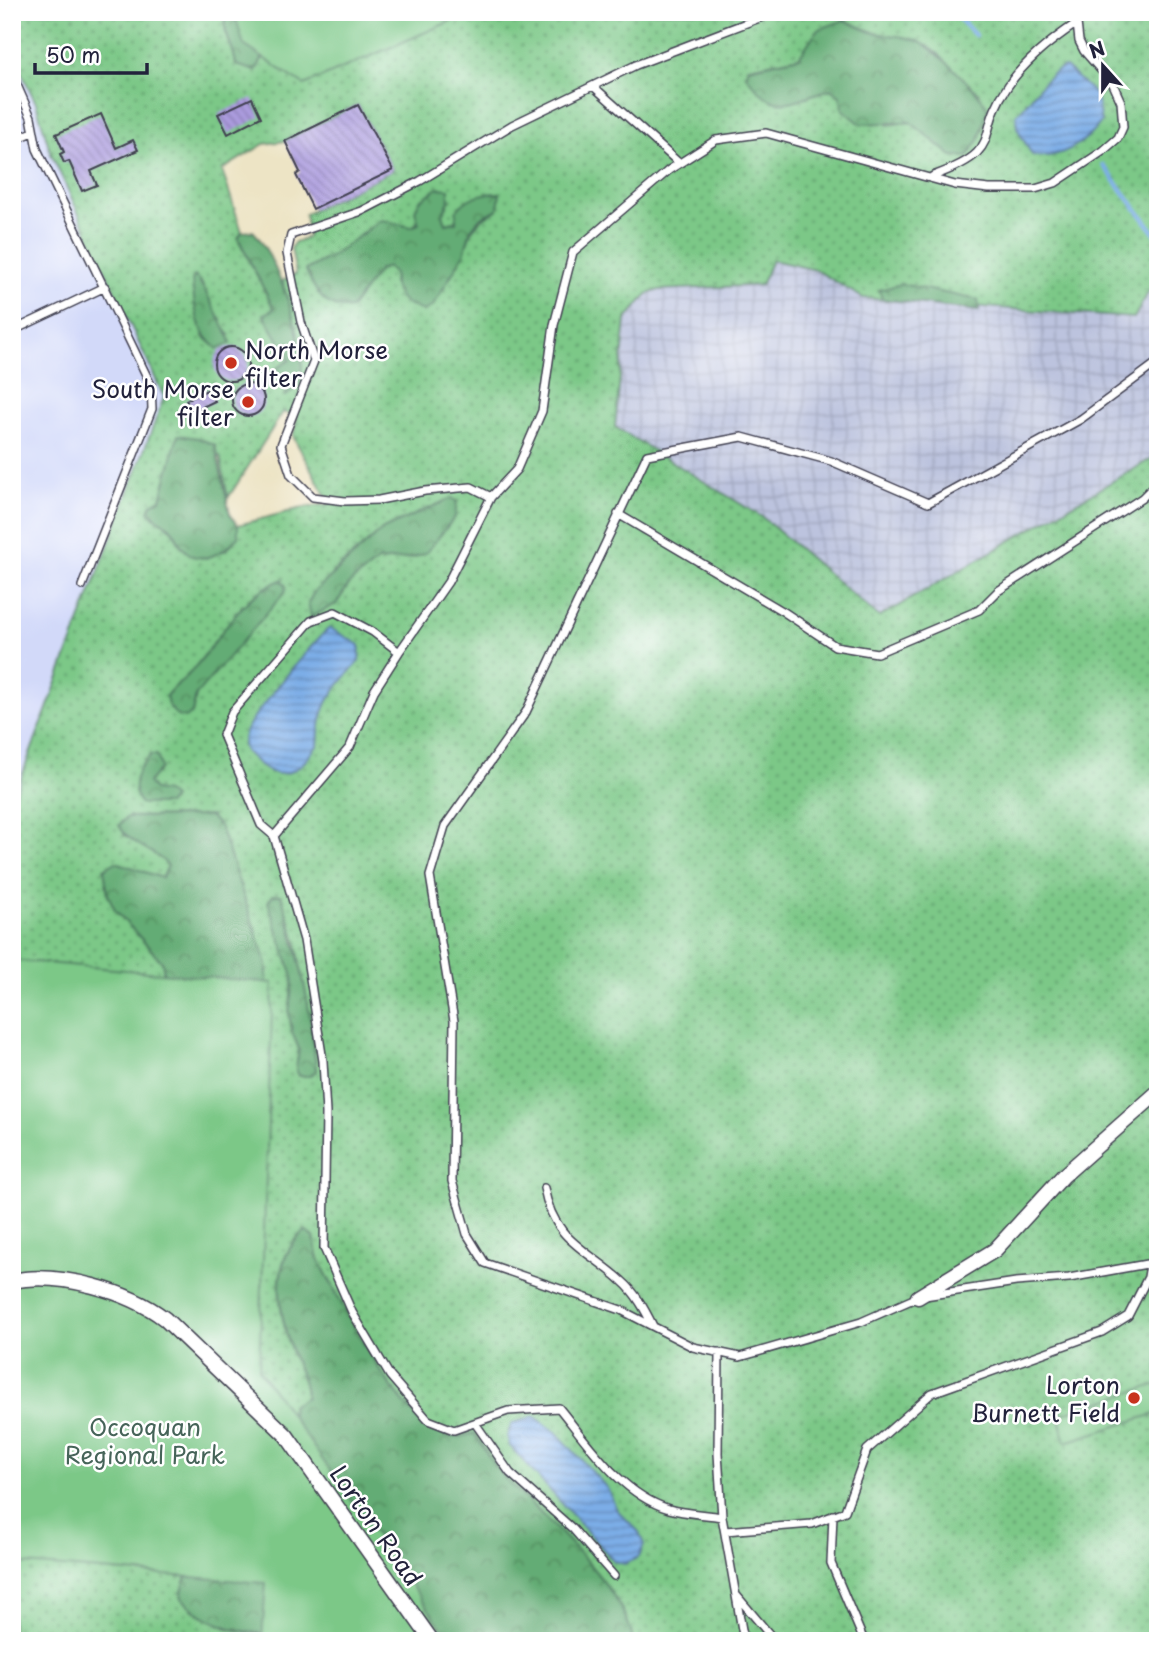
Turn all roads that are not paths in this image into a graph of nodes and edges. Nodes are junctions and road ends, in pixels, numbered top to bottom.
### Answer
1 (775, 12) edge
2 (1084, 12) edge
3 (1077, 23) junction
4 (12, 74) edge
5 (593, 86) junction
6 (33, 132) junction
7 (12, 141) edge
8 (679, 163) junction
9 (932, 177) junction
10 (105, 287) junction
11 (12, 331) edge
12 (1158, 362) edge
13 (1158, 482) edge
14 (491, 497) junction
15 (618, 514) junction
16 (82, 586) dead end
17 (399, 652) junction
18 (274, 836) junction
19 (1158, 1093) edge
20 (544, 1188) dead end
21 (1154, 1263) edge
22 (12, 1281) edge
23 (918, 1297) junction
24 (653, 1326) junction
25 (719, 1352) junction
26 (475, 1423) junction
27 (833, 1516) junction
28 (722, 1517) junction
29 (725, 1531) junction
30 (614, 1576) dead end
31 (737, 1595) junction
32 (432, 1641) edge
33 (744, 1641) edge
34 (775, 1641) edge
35 (864, 1641) edge

1 - 5 lane
2 - 3 lane
3 - 9 lane
3 - 9 lane
4 - 6 lane
5 - 8 lane
5 - 14 lane
6 - 7 lane
6 - 10 lane
8 - 9 lane
8 - 14 lane
10 - 11 lane
10 - 16 lane
12 - 15 lane
13 - 15 lane
14 - 17 lane
15 - 24 lane
17 - 18 lane
17 - 18 lane
18 - 26 lane
19 - 23 street
20 - 24 lane
21 - 23 lane
21 - 27 lane
22 - 32 street, Lorton Road
23 - 25 lane
24 - 25 lane
25 - 28 lane
26 - 28 lane
26 - 30 lane
27 - 29 lane
27 - 35 lane
28 - 29 lane
29 - 31 lane
31 - 33 lane
31 - 34 lane

